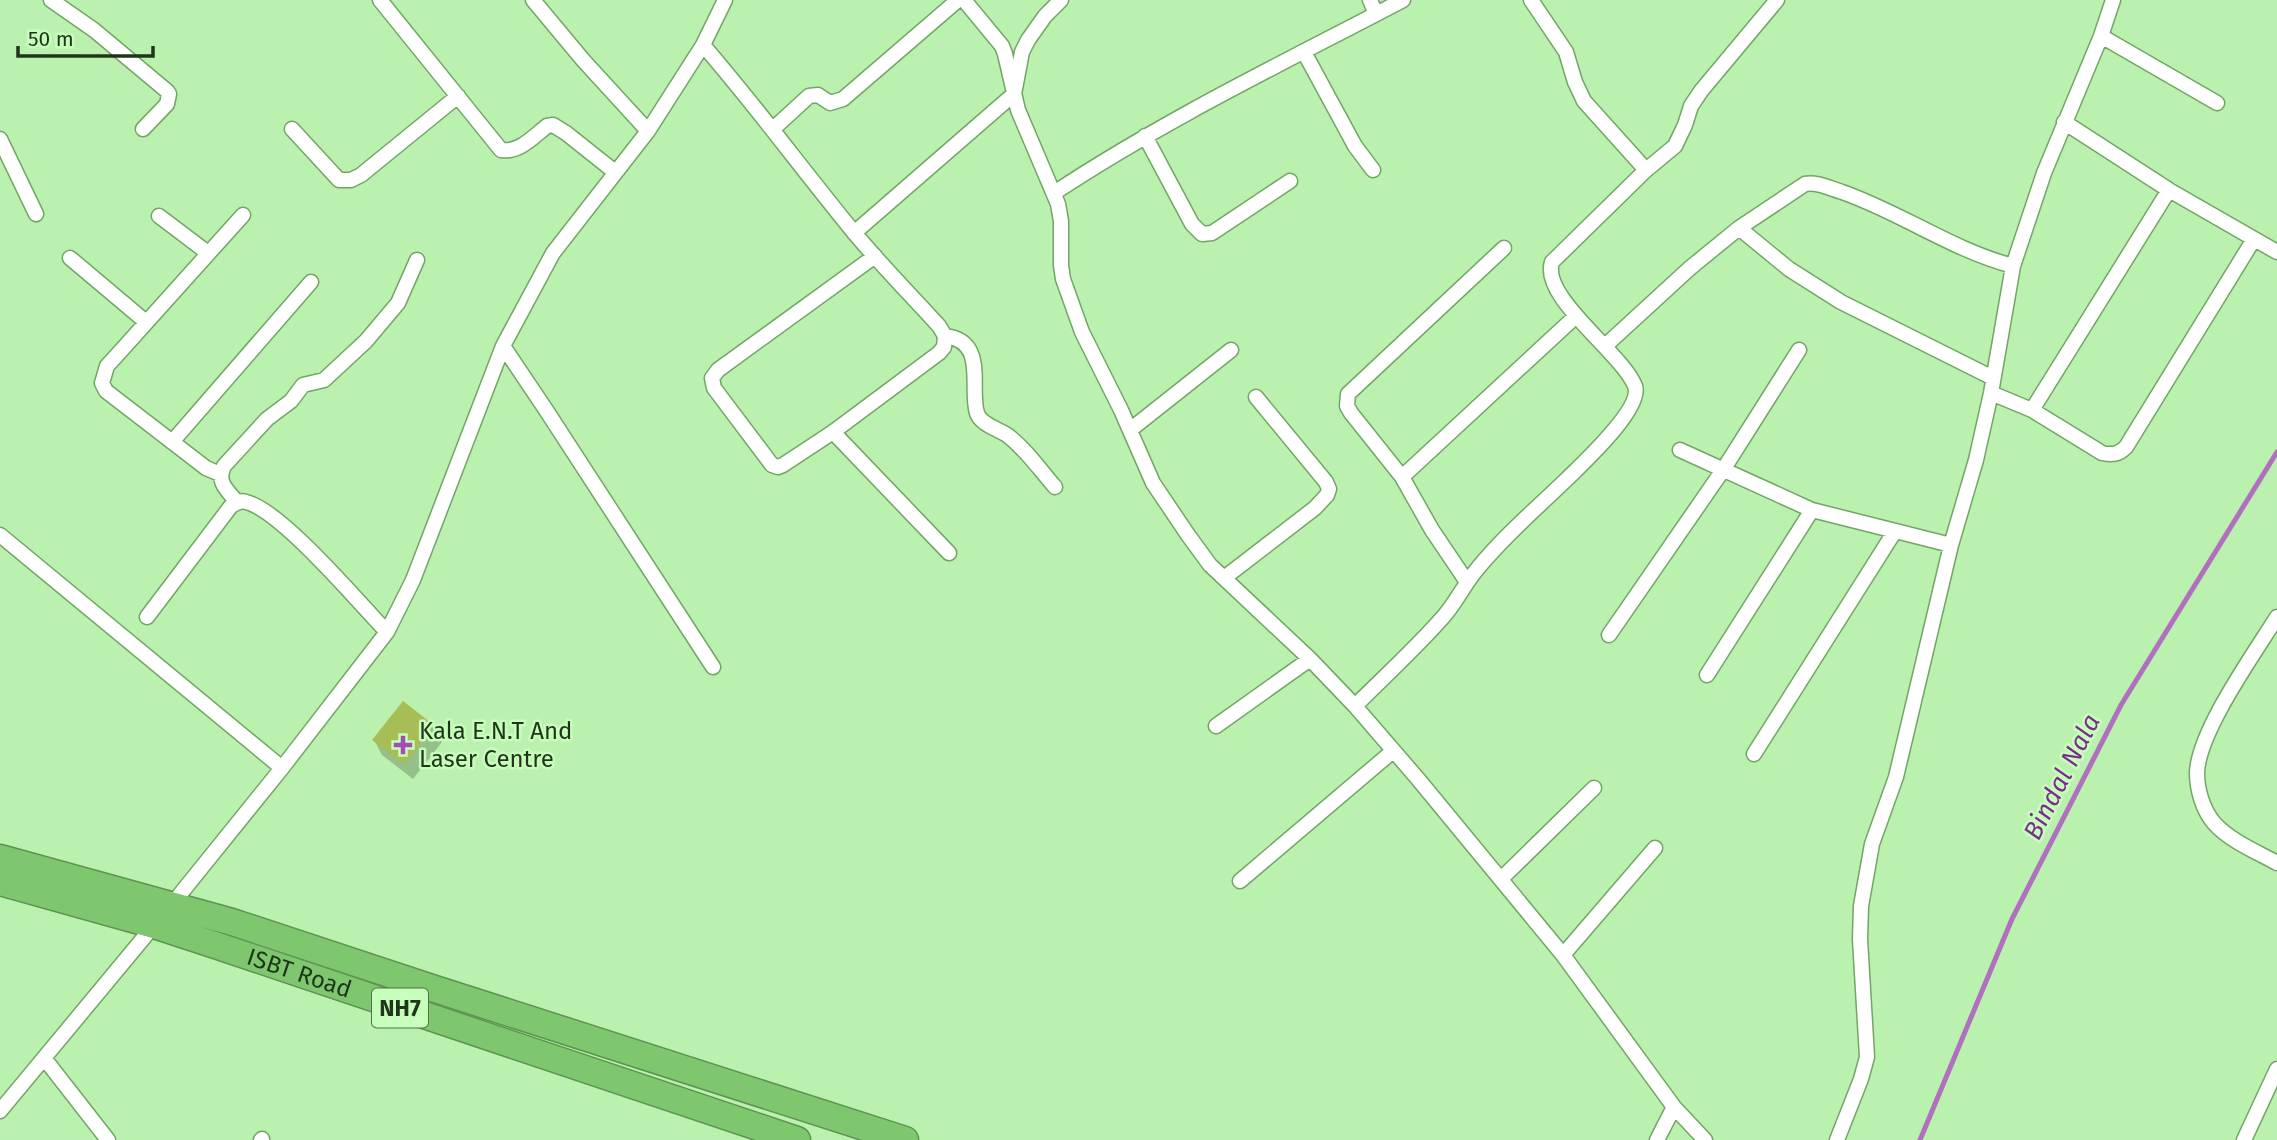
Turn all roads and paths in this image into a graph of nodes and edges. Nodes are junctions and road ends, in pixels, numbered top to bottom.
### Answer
1 (51, 0) edge
2 (380, 0) edge
3 (533, 0) edge
4 (958, 0) edge
5 (964, 0) edge
6 (1061, 0) edge
7 (1370, 0) edge
8 (1403, 0) edge
9 (1531, 0) edge
10 (1777, 0) edge
11 (2113, 0) edge
12 (721, 2) edge
13 (1376, 14) junction
14 (2101, 36) junction
15 (703, 45) junction
16 (1304, 52) junction
17 (1014, 94) junction
18 (458, 96) junction
19 (2217, 103) dead end
20 (2064, 122) junction
21 (143, 129) dead end
22 (292, 129) dead end
23 (773, 129) junction
24 (649, 131) junction
25 (1145, 136) junction
26 (0, 139) edge
27 (1373, 170) dead end
28 (1646, 170) junction
29 (615, 172) junction
30 (1290, 181) dead end
31 (2169, 190) junction
32 (1054, 193) junction
33 (36, 214) dead end
34 (243, 215) dead end
35 (159, 216) dead end
36 (1739, 229) junction
37 (854, 233) junction
38 (2254, 239) junction
39 (1504, 248) dead end
40 (2277, 252) edge
41 (208, 253) junction
42 (875, 256) junction
43 (70, 258) dead end
44 (416, 261) dead end
45 (2013, 266) junction
46 (311, 282) dead end
47 (1576, 316) junction
48 (146, 323) junction
49 (945, 336) junction
50 (503, 346) junction
51 (1605, 346) junction
52 (1231, 350) dead end
53 (1799, 350) dead end
54 (1993, 378) junction
55 (1991, 393) junction
56 (1256, 397) dead end
57 (2032, 410) junction
58 (1130, 430) junction
59 (833, 432) junction
60 (172, 442) junction
61 (1680, 450) dead end
62 (1723, 470) junction
63 (220, 474) junction
64 (1402, 477) junction
65 (1055, 487) dead end
66 (237, 502) junction
67 (1812, 509) junction
68 (1895, 531) junction
69 (0, 535) edge
70 (1951, 545) junction
71 (949, 553) dead end
72 (1224, 578) junction
73 (1467, 582) junction
74 (147, 617) dead end
75 (2277, 617) edge
76 (387, 632) junction
77 (1609, 635) dead end
78 (1310, 659) junction
79 (713, 667) dead end
80 (1707, 675) dead end
81 (1355, 706) junction
82 (1216, 726) dead end
83 (1393, 751) junction
84 (1755, 754) dead end
85 (282, 768) junction
86 (1594, 788) dead end
87 (1655, 848) dead end
88 (0, 858) edge
89 (2277, 863) edge
90 (1501, 878) junction
91 (1240, 881) dead end
92 (0, 882) edge
93 (171, 905) junction
94 (154, 925) junction
95 (1563, 955) junction
96 (44, 1058) junction
97 (2277, 1069) edge
98 (1674, 1107) junction
99 (0, 1111) edge
100 (108, 1140) edge
101 (797, 1140) edge
102 (905, 1140) edge
103 (1657, 1140) edge
104 (1706, 1140) edge
105 (1837, 1140) edge
106 (2244, 1140) edge

1 - 21 street
2 - 18 street
3 - 24 street
4 - 23 street
5 - 17 street
6 - 17 street
7 - 13 street
8 - 13 street
9 - 28 street
10 - 28 street
11 - 14 street
12 - 15 street
13 - 16 street
14 - 19 street
14 - 20 street
15 - 23 street
15 - 24 street
16 - 25 street
16 - 27 street
17 - 32 street
17 - 37 street
18 - 22 street
18 - 29 street
20 - 31 street
20 - 45 street
23 - 37 street
24 - 29 street
25 - 30 street
25 - 32 street
26 - 33 street
28 - 47 street
29 - 50 street
31 - 38 street
31 - 57 street
32 - 58 street
34 - 41 street
35 - 41 street
36 - 45 street
36 - 51 street
36 - 54 street
37 - 42 street
38 - 40 street
38 - 57 street
39 - 64 street
41 - 48 street
42 - 49 street
42 - 59 street
43 - 48 street
44 - 63 street
45 - 54 street
46 - 60 street
47 - 51 street
47 - 64 street
48 - 60 street
49 - 59 street
49 - 65 street
50 - 76 street
50 - 79 street
51 - 73 street
52 - 58 street
53 - 62 street
54 - 55 street
55 - 57 street
55 - 70 street
56 - 72 street
58 - 72 street
59 - 71 street
60 - 63 street
61 - 62 street
62 - 67 street
62 - 77 street
63 - 66 street
64 - 73 street
66 - 74 street
66 - 76 street
67 - 68 street
67 - 80 street
68 - 70 street
68 - 84 street
69 - 85 street
70 - 105 street
72 - 78 street
73 - 81 street
75 - 89 street
76 - 85 street
78 - 81 street
78 - 82 street
81 - 83 street
83 - 90 street
83 - 91 street
85 - 93 street
86 - 90 street
87 - 95 street
88 - 93 highway, NH7
90 - 95 street
92 - 94 highway, ISBT Road / NH7
93 - 94 street
93 - 102 highway, NH7
94 - 96 street
94 - 101 highway, ISBT Road / NH7
95 - 98 street
96 - 99 street
96 - 100 street
97 - 106 street
98 - 103 street
98 - 104 street

